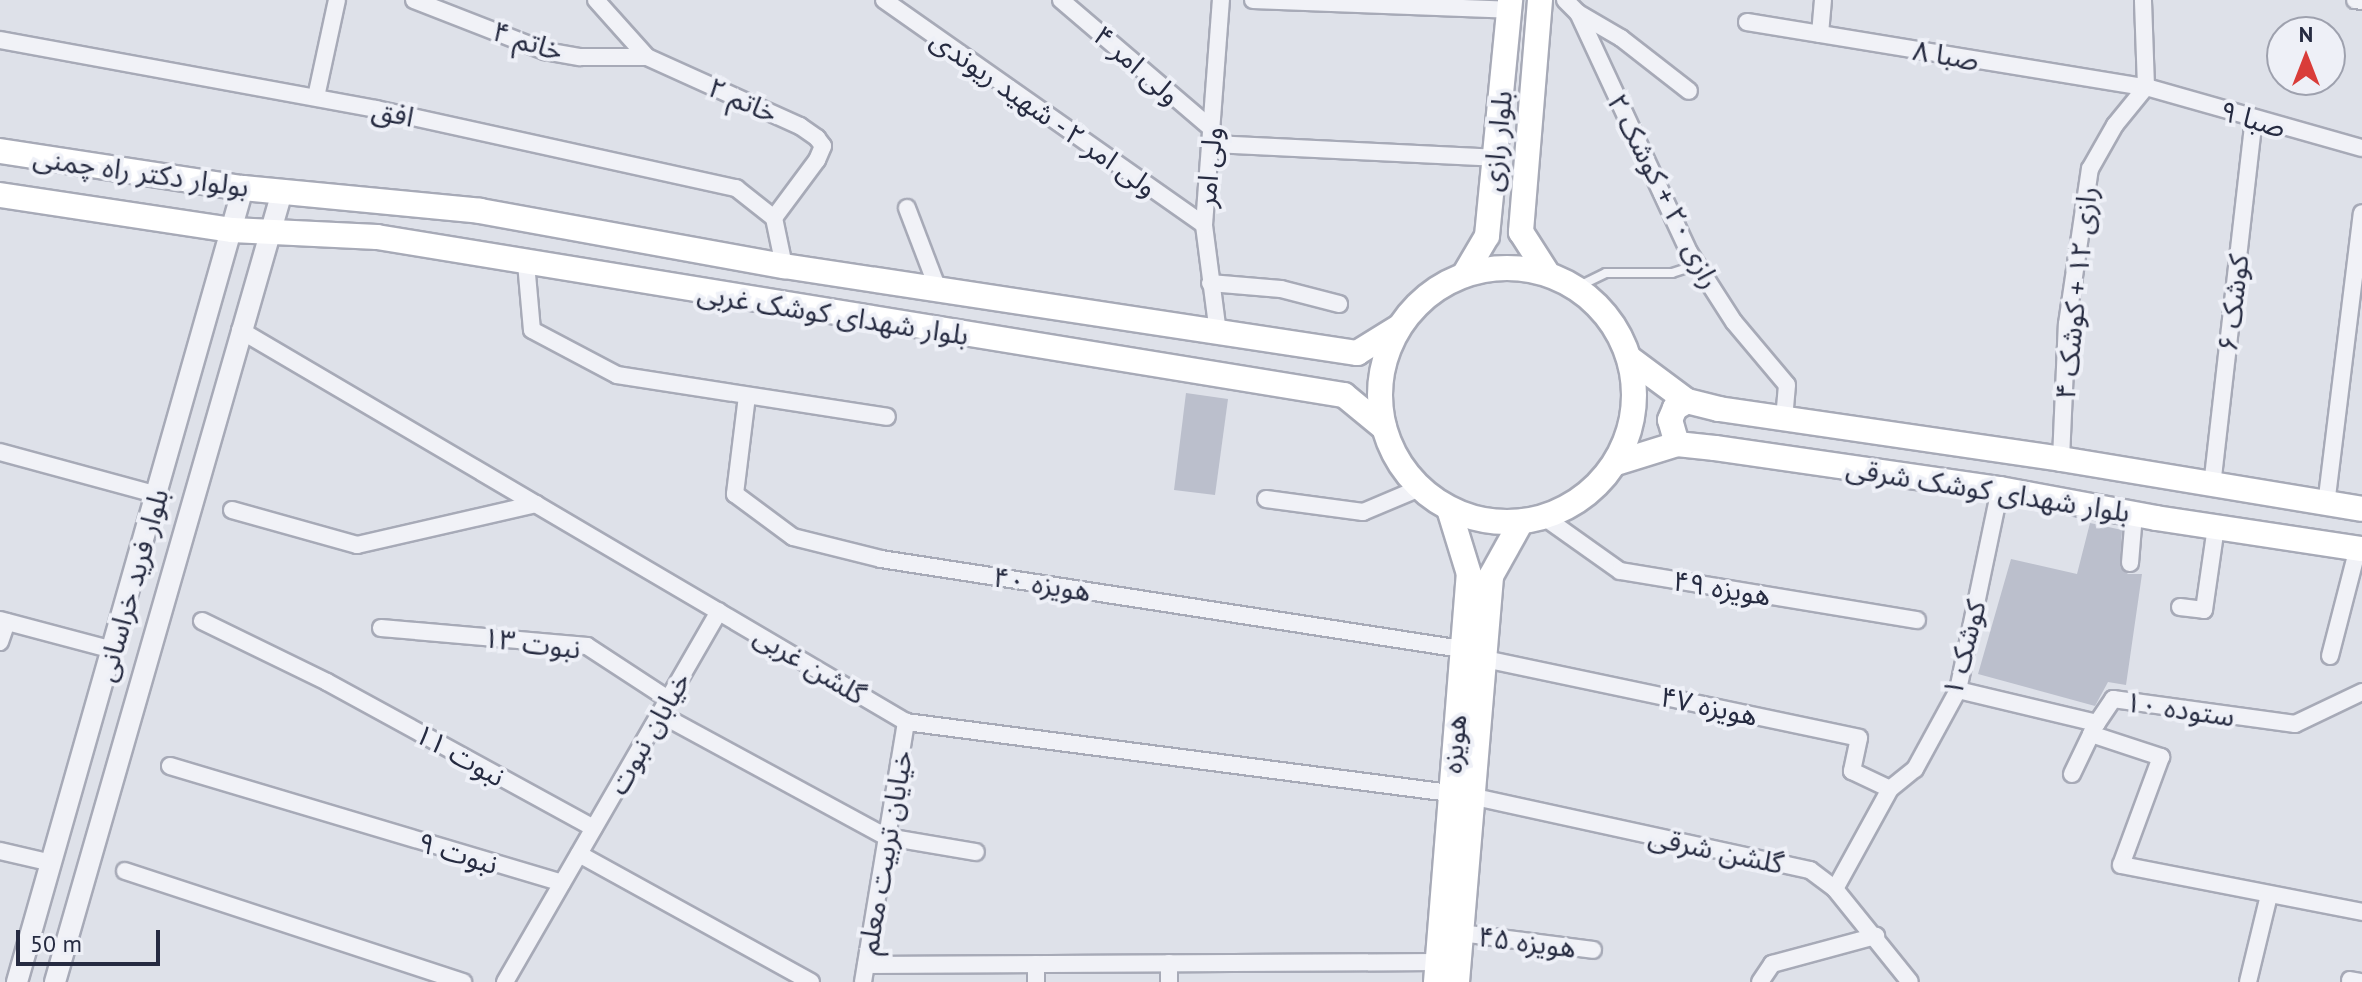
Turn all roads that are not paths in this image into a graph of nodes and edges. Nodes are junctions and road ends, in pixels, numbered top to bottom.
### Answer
1 (337, 0) edge
2 (414, 0) edge
3 (596, 0) edge
4 (884, 0) edge
5 (1061, 0) edge
6 (1221, 0) edge
7 (1253, 0) edge
8 (1540, 0) edge
9 (1565, 0) edge
10 (1823, 0) edge
11 (2143, 0) edge
12 (2355, 0) edge
13 (2362, 1) edge
14 (1510, 5) edge
15 (1578, 13) junction
16 (1747, 22) dead end
17 (1820, 34) junction
18 (0, 40) edge
19 (647, 57) junction
20 (2146, 87) junction
21 (1689, 91) dead end
22 (316, 97) junction
23 (2254, 120) junction
24 (1212, 137) junction
25 (2362, 148) edge
26 (0, 151) edge
27 (1497, 158) junction
28 (243, 188) junction
29 (282, 192) junction
30 (0, 195) edge
31 (907, 208) dead end
32 (480, 211) junction
33 (2362, 213) edge
34 (774, 218) junction
35 (1204, 225) junction
36 (232, 230) junction
37 (270, 233) junction
38 (476, 254) junction
39 (526, 263) junction
40 (1697, 264) junction
41 (784, 266) junction
42 (1546, 271) junction
43 (1464, 275) junction
44 (1210, 283) junction
45 (1575, 288) junction
46 (938, 289) junction
47 (1339, 304) dead end
48 (1399, 327) junction
49 (240, 330) junction
50 (1218, 333) junction
51 (1629, 358) junction
52 (747, 396) junction
53 (1687, 401) junction
54 (887, 417) dead end
55 (1784, 419) junction
56 (1384, 428) junction
57 (177, 430) junction
58 (209, 441) junction
59 (1677, 444) junction
60 (0, 452) edge
61 (2061, 459) junction
62 (1616, 463) junction
63 (2212, 486) junction
64 (1420, 488) junction
65 (2000, 489) junction
66 (158, 495) junction
67 (1266, 499) dead end
68 (536, 504) junction
69 (2326, 505) junction
70 (1449, 509) junction
71 (2362, 509) edge
72 (232, 510) dead end
73 (2134, 514) junction
74 (1532, 520) junction
75 (2216, 527) junction
76 (2360, 549) edge
77 (2130, 563) dead end
78 (2180, 607) dead end
79 (719, 611) junction
80 (1917, 620) dead end
81 (4, 621) edge
82 (202, 621) dead end
83 (381, 628) dead end
84 (0, 642) edge
85 (1462, 649) junction
86 (113, 650) junction
87 (2330, 656) dead end
88 (1485, 659) junction
89 (1958, 690) junction
90 (2362, 692) edge
91 (664, 706) junction
92 (906, 722) junction
93 (2094, 729) junction
94 (170, 766) dead end
95 (2072, 774) dead end
96 (1890, 789) junction
97 (1450, 793) junction
98 (1475, 797) junction
99 (594, 828) junction
100 (887, 837) junction
101 (0, 851) edge
102 (976, 852) dead end
103 (579, 854) junction
104 (52, 863) junction
105 (125, 871) dead end
106 (562, 883) junction
107 (1835, 889) junction
108 (2269, 895) junction
109 (2362, 912) edge
110 (1461, 933) junction
111 (1876, 936) junction
112 (1593, 950) dead end
113 (1169, 963) junction
114 (1036, 964) junction
115 (866, 965) junction
116 (1436, 972) edge
117 (17, 982) edge
118 (55, 982) edge
119 (463, 982) edge
120 (505, 982) edge
121 (811, 982) edge
122 (863, 982) edge
123 (1036, 982) edge
124 (1169, 982) edge
125 (1457, 982) edge
126 (1760, 982) edge
127 (1910, 982) edge
128 (2248, 982) edge

1 - 22 street
2 - 19 street, خاتم ۴
3 - 19 street, خاتم ۲
4 - 35 street, ولی امر ۲ - شهید ریوندی
5 - 24 street, ولی امر ۴
6 - 24 street, ولی امر
7 - 14 street
8 - 42 main road, بلوار رازی
9 - 15 street, رازی ۲۰ + کوشک ۲
10 - 17 street
11 - 20 street
12 - 13 street
14 - 27 main road, بلوار رازی
15 - 21 street
15 - 40 street, رازی ۲۰ + کوشک ۲
16 - 17 street, صبا ۸
17 - 20 street, صبا ۸
18 - 22 street, افق
19 - 34 street, خاتم ۲
20 - 23 street, صبا ۹
20 - 61 street, رازی ۱۲ + کوشک ۴
22 - 34 street, افق
23 - 25 street, صبا ۹
23 - 63 street, کوشک ۶
24 - 27 street
24 - 35 street, ولی امر
26 - 28 main road, بولوار دکتر راه چمنی
27 - 43 main road, بلوار رازی
28 - 29 main road, بولوار دکتر راه چمنی
28 - 36 street, بلوار فرید خراسانی
29 - 32 main road, بلوار شهدای کوشک غربی
29 - 37 street, بلوار فرید خراسانی
30 - 36 main road, بولوار دکتر راه چمنی
31 - 46 street
32 - 38 main road
32 - 41 main road, بلوار شهدای کوشک غربی
33 - 69 street
34 - 41 street
35 - 44 street, ولی امر
36 - 37 main road, بولوار دکتر راه چمنی
36 - 57 street, بلوار فرید خراسانی
37 - 38 main road, بلوار شهدای کوشک غربی
37 - 49 street, بلوار فرید خراسانی
38 - 39 main road, بلوار شهدای کوشک غربی
39 - 52 street
39 - 56 main road, بلوار شهدای کوشک غربی
40 - 45 lane
40 - 55 street, رازی ۲۰ + کوشک ۲
41 - 46 main road, بلوار شهدای کوشک غربی
42 - 43 main road
42 - 45 main road
43 - 48 main road
44 - 47 street
44 - 50 street, ولی امر
45 - 51 main road
46 - 50 main road, بلوار شهدای کوشک غربی
48 - 50 main road, بلوار شهدای کوشک غربی
48 - 56 main road
49 - 58 street, بلوار فرید خراسانی
49 - 68 street, گلشن غربی
51 - 53 main road, بلوار شهدای کوشک شرقی
51 - 62 main road
52 - 54 street
52 - 85 street, هویزه ۴۰
53 - 55 main road, بلوار شهدای کوشک شرقی
53 - 59 main road
55 - 61 main road, بلوار شهدای کوشک شرقی
56 - 64 main road
57 - 58 street
57 - 66 street, بلوار فرید خراسانی
58 - 118 street, بلوار فرید خراسانی
59 - 62 main road, بلوار شهدای کوشک شرقی
59 - 65 main road, بلوار شهدای کوشک شرقی
60 - 66 street
61 - 63 main road, بلوار شهدای کوشک شرقی
62 - 74 main road
63 - 69 main road, بلوار شهدای کوشک شرقی
64 - 67 street
64 - 70 main road
65 - 73 main road, بلوار شهدای کوشک شرقی
65 - 89 street, کوشک ۱
66 - 86 street, بلوار فرید خراسانی
68 - 72 street
68 - 79 street, گلشن غربی
69 - 71 main road, بلوار شهدای کوشک شرقی
70 - 74 main road
70 - 85 main road, هویزه
73 - 75 main road, بلوار شهدای کوشک شرقی
73 - 77 street
74 - 80 street, هویزه ۴۹
74 - 88 main road, هویزه
75 - 76 main road, بلوار شهدای کوشک شرقی
75 - 78 street
76 - 87 street
79 - 91 street, خیابان نبوت
79 - 92 street, گلشن غربی
81 - 84 street
81 - 86 street
82 - 99 street, نبوت ۱۱
83 - 91 street, نبوت ۱۳
85 - 97 main road, هویزه
86 - 104 street, بلوار فرید خراسانی
88 - 96 street, هویزه ۴۷
88 - 98 main road, هویزه
89 - 93 street, ستوده ۱۰
89 - 96 street, کوشک ۱
90 - 93 street, ستوده ۱۰
91 - 99 street, خیابان نبوت
91 - 100 street, نبوت ۱۳
92 - 97 street, گلشن غربی
92 - 100 street, خیایان تربیت معلم
93 - 95 street
93 - 108 street
94 - 106 street, نبوت ۹
96 - 107 street, کوشک ۱
97 - 116 main road, هویزه
98 - 107 street, گلشن شرقی
98 - 110 main road, هویزه
99 - 103 street, خیابان نبوت
100 - 102 street, نبوت ۱۳
100 - 115 street, خیایان تربیت معلم
101 - 104 street
103 - 106 street, خیابان نبوت
103 - 121 street
104 - 117 street, بلوار فرید خراسانی
105 - 119 street
106 - 120 street, خیابان نبوت
107 - 111 street, گلشن شرقی
108 - 109 street
108 - 128 street
110 - 112 street, هویزه ۴۵
110 - 125 main road, هویزه
111 - 126 street
111 - 127 street, گلشن شرقی
113 - 114 street
113 - 116 street
113 - 124 street
114 - 115 street
114 - 123 street
115 - 122 street, خیایان تربیت معلم

